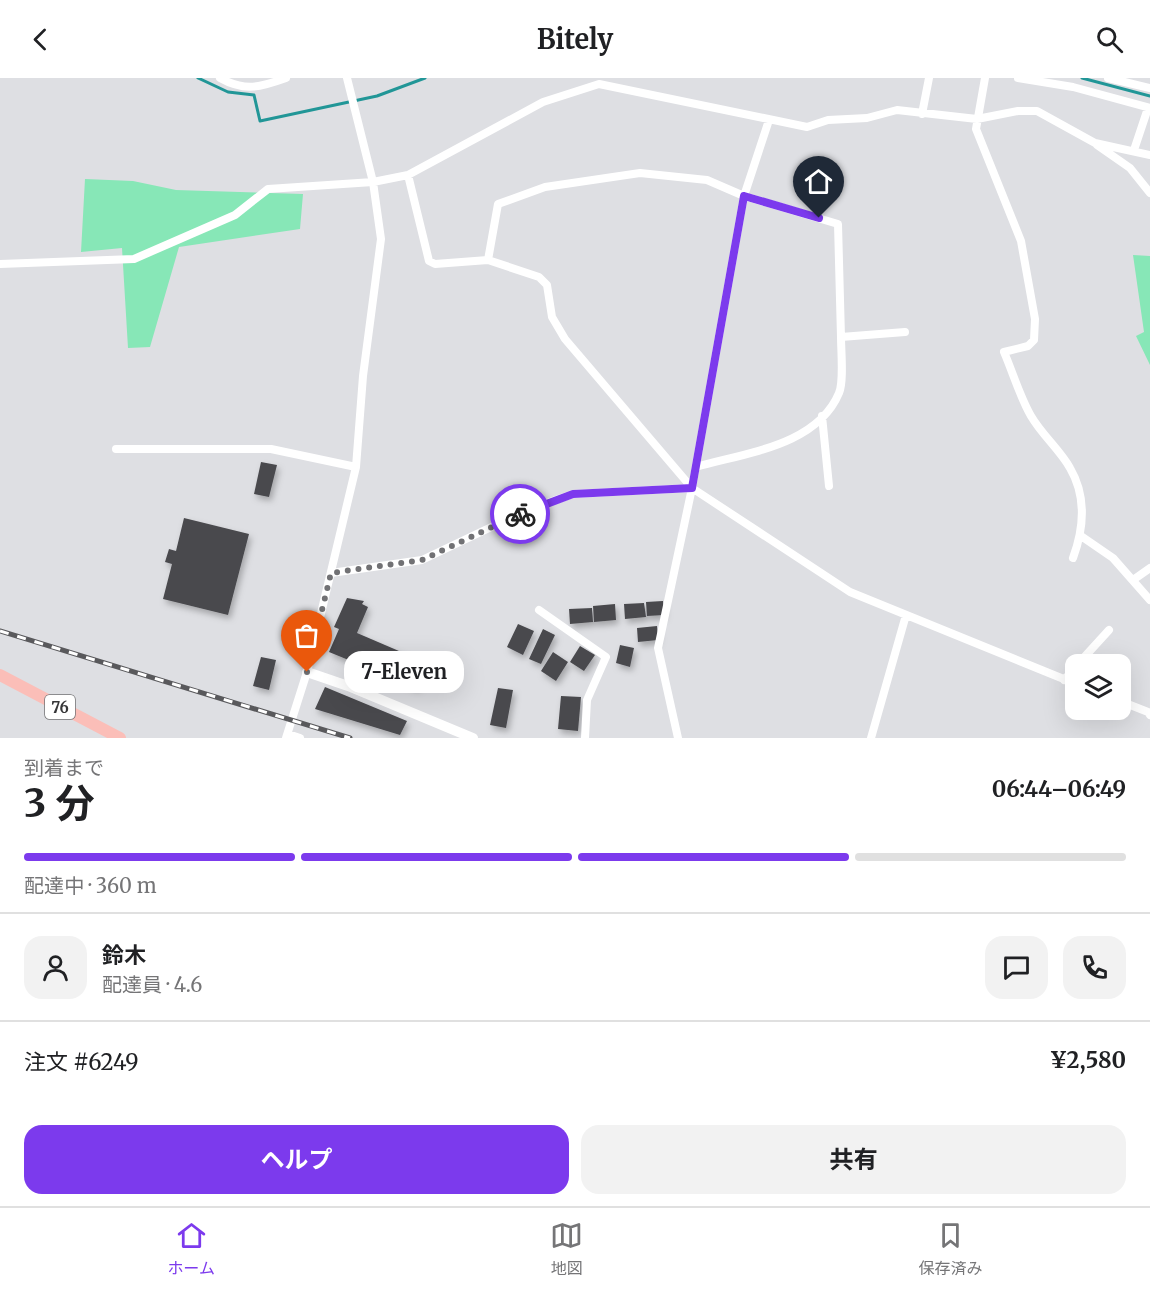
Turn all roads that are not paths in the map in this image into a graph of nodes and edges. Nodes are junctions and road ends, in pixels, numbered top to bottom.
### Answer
1 (220, 78) edge
2 (286, 78) edge
3 (347, 78) edge
4 (929, 78) edge
5 (985, 78) edge
6 (1018, 78) edge
7 (1108, 78) edge
8 (1149, 85) edge
9 (1149, 108) edge
10 (921, 114) junction
11 (978, 119) junction
12 (769, 120) junction
13 (1095, 143) junction
14 (1134, 150) junction
15 (1150, 155) edge
16 (408, 176) junction
17 (373, 182) junction
18 (1150, 193) edge
19 (744, 196) junction
20 (488, 260) junction
21 (0, 264) edge
22 (905, 332) dead end
23 (841, 337) junction
24 (822, 416) junction
25 (116, 449) dead end
26 (356, 467) junction
27 (696, 467) junction
28 (829, 486) dead end
29 (692, 488) junction
30 (1081, 536) junction
31 (1073, 558) dead end
32 (1150, 568) edge
33 (331, 573) junction
34 (1133, 580) junction
35 (1150, 600) edge
36 (539, 610) dead end
37 (906, 615) junction
38 (1109, 630) dead end
39 (1088, 654) edge
40 (307, 672) junction
41 (0, 675) edge
42 (1065, 680) edge
43 (1131, 705) edge
44 (1150, 715) edge
45 (287, 736) edge
46 (120, 738) edge
47 (300, 738) edge
48 (472, 738) edge
49 (585, 738) edge
50 (678, 738) edge
51 (871, 738) edge

1 - 2 street
3 - 17 street
4 - 10 street
5 - 11 street
6 - 9 street
7 - 8 street
9 - 14 street
10 - 11 street
10 - 12 street
11 - 13 street
11 - 30 street
12 - 16 street
12 - 19 street
13 - 14 street
13 - 18 street
14 - 15 street
16 - 17 street
16 - 20 street
17 - 21 street
17 - 26 street
19 - 20 street
19 - 23 street
19 - 27 street
20 - 29 street
22 - 23 street
23 - 24 street
24 - 27 street
24 - 28 street
25 - 26 street
26 - 33 street
27 - 29 street
29 - 33 street
29 - 37 street
29 - 50 street
30 - 31 street
30 - 34 street
32 - 34 street
33 - 40 street
34 - 35 street
36 - 49 street
37 - 42 street
37 - 51 street
38 - 39 street
40 - 45 street
40 - 48 street
41 - 46 main road, 76
43 - 44 street
45 - 47 street

